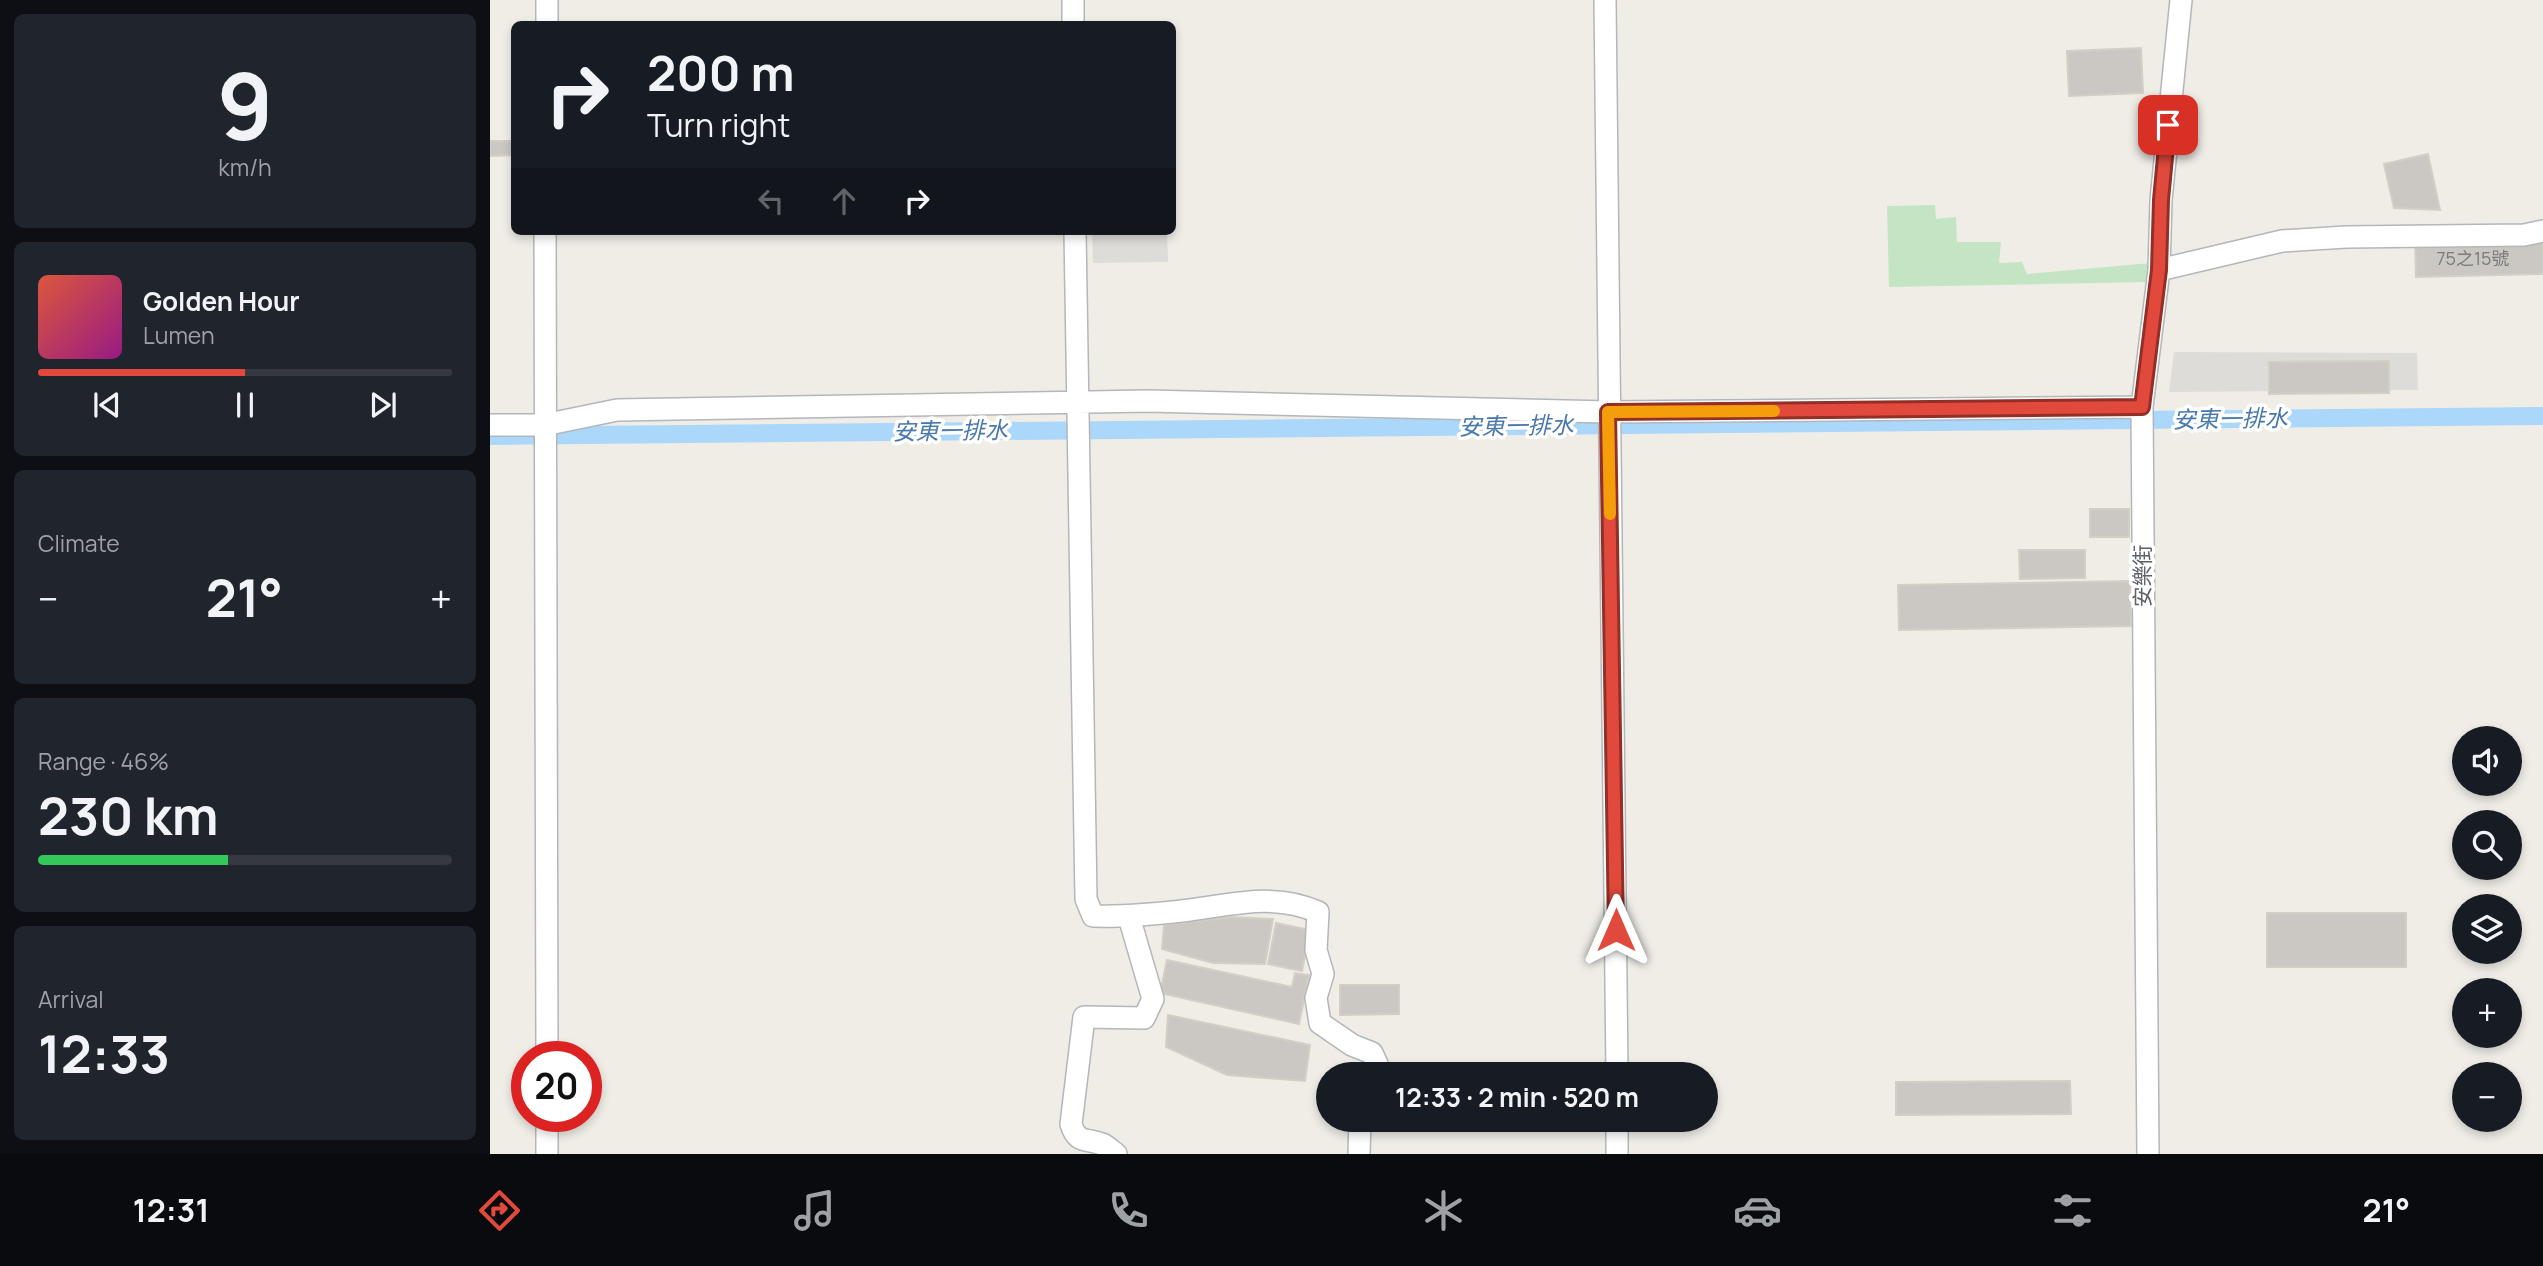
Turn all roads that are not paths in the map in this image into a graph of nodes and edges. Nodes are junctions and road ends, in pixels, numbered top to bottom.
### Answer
1 (547, 0) edge
2 (1073, 0) edge
3 (1605, 0) edge
4 (2181, 0) edge
5 (547, 21) edge
6 (1073, 21) edge
7 (2543, 231) edge
8 (545, 235) edge
9 (1075, 235) edge
10 (2159, 270) junction
11 (1077, 402) junction
12 (2142, 407) junction
13 (1608, 412) junction
14 (490, 425) edge
15 (544, 425) junction
16 (1129, 917) junction
17 (547, 1041) edge
18 (1376, 1062) edge
19 (1617, 1062) edge
20 (547, 1132) edge
21 (1360, 1132) edge
22 (1617, 1132) edge
23 (547, 1154) edge
24 (1116, 1154) edge
25 (1359, 1154) edge
26 (1617, 1154) edge
27 (2148, 1154) edge

1 - 5 street
2 - 6 street
3 - 13 street
4 - 10 street, 安樂街
7 - 10 street
8 - 15 street
9 - 11 street
10 - 12 street, 安樂街
11 - 13 street
11 - 15 street
11 - 16 street
12 - 13 street
12 - 27 street, 安樂街
13 - 19 street
14 - 15 street
15 - 17 street
16 - 18 street
16 - 24 street
20 - 23 street
21 - 25 street
22 - 26 street

